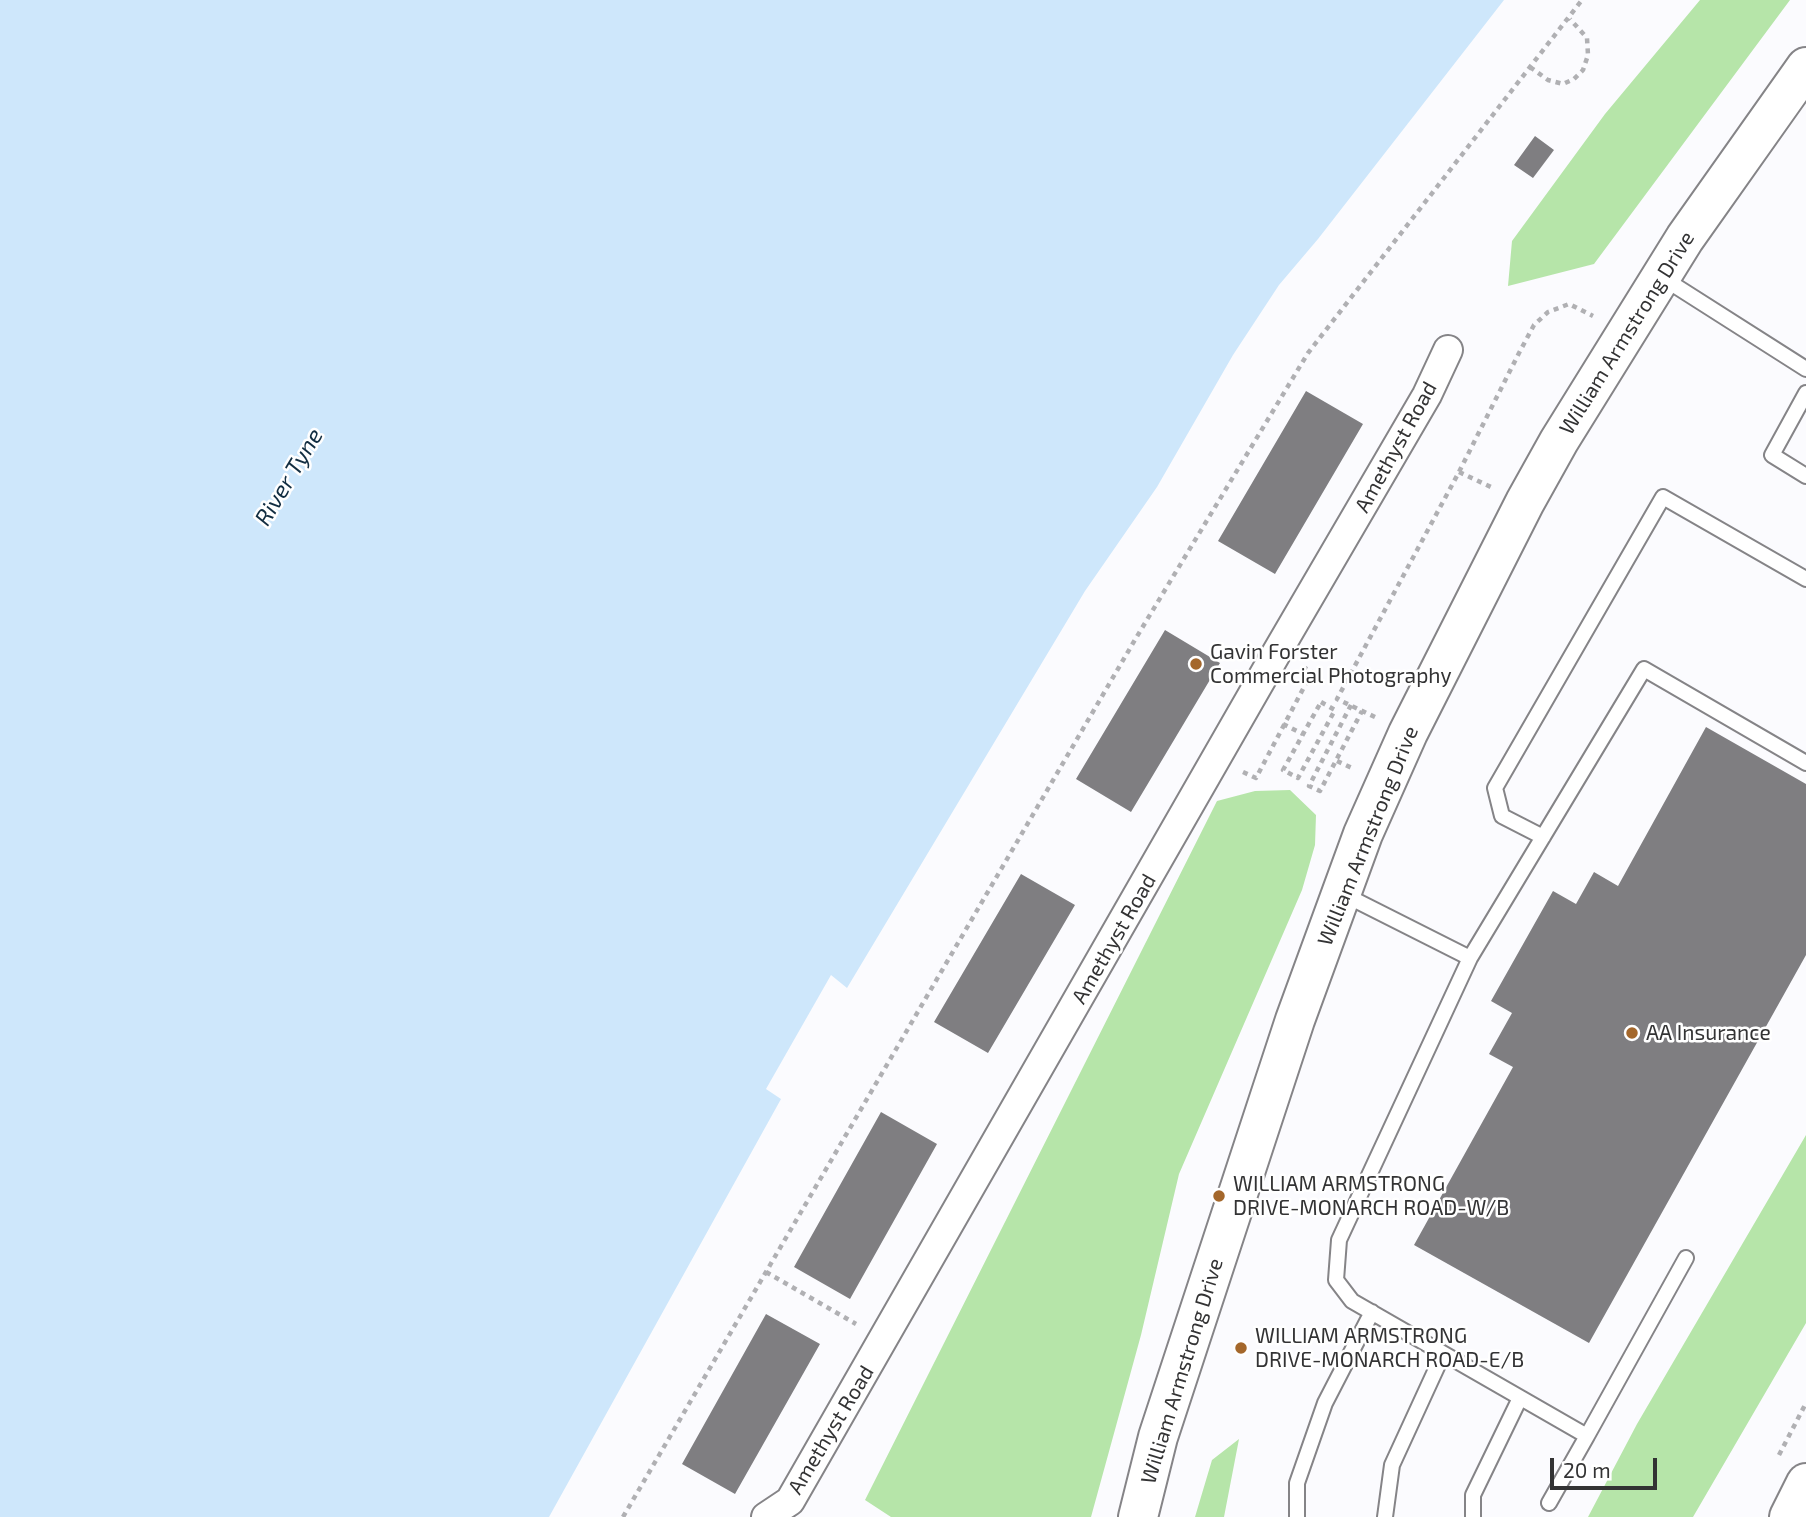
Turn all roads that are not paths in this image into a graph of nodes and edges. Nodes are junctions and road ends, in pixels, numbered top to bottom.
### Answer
1 (1806, 67) edge
2 (1661, 276) junction
3 (1448, 350) dead end
4 (1806, 369) edge
5 (1806, 393) edge
6 (1806, 476) edge
7 (1806, 579) edge
8 (1806, 763) edge
9 (1543, 837) junction
10 (1342, 894) junction
11 (1470, 958) junction
12 (1686, 1258) dead end
13 (1371, 1312) junction
14 (1443, 1354) junction
15 (1520, 1398) junction
16 (1587, 1436) junction
17 (1806, 1483) edge
18 (1549, 1503) dead end
19 (766, 1517) edge
20 (1138, 1517) edge
21 (1297, 1517) edge
22 (1385, 1517) edge
23 (1473, 1517) edge
24 (1789, 1517) edge

1 - 2 street, William Armstrong Drive
2 - 4 lane
2 - 10 street, William Armstrong Drive
3 - 19 street, Amethyst Road
5 - 6 lane
7 - 9 lane
8 - 9 lane
9 - 11 lane
10 - 11 lane
10 - 20 street, William Armstrong Drive
11 - 13 lane
12 - 16 lane
13 - 14 lane
13 - 21 lane
14 - 15 lane
14 - 22 lane
15 - 16 lane
15 - 23 lane
16 - 18 lane
17 - 24 street

